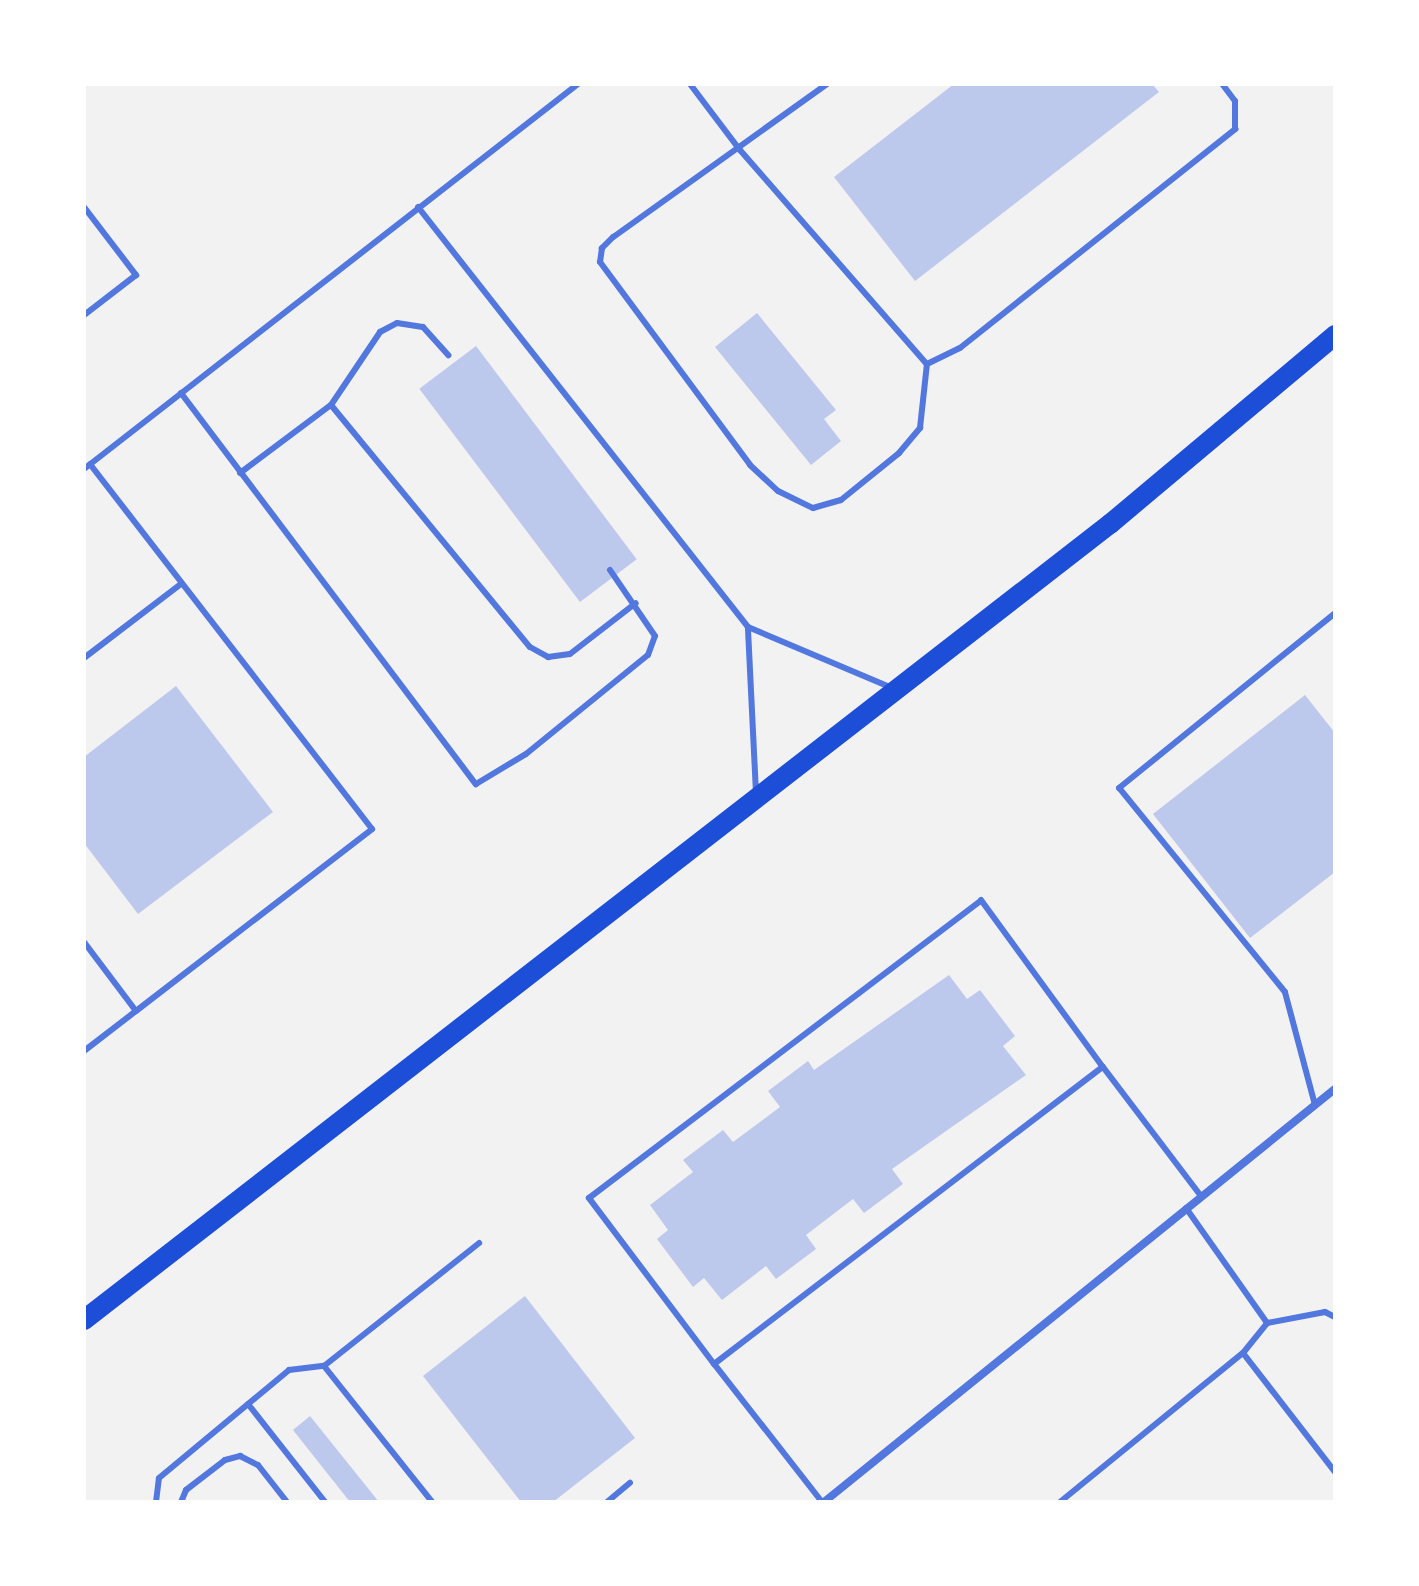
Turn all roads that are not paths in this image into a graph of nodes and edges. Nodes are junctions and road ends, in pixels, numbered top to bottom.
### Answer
1 (578, 84) edge
2 (690, 84) edge
3 (827, 84) edge
4 (1222, 84) edge
5 (740, 150) junction
6 (84, 207) edge
7 (418, 207) junction
8 (84, 315) edge
9 (1335, 335) edge
10 (448, 355) dead end
11 (927, 364) junction
12 (181, 393) junction
13 (331, 405) junction
14 (87, 467) edge
15 (240, 473) junction
16 (610, 570) dead end
17 (182, 583) junction
18 (636, 603) junction
19 (1335, 613) edge
20 (748, 627) junction
21 (84, 658) edge
22 (897, 690) junction
23 (756, 799) junction
24 (84, 942) edge
25 (136, 1011) junction
26 (84, 1051) edge
27 (1103, 1067) junction
28 (1335, 1089) edge
29 (1315, 1105) junction
30 (1201, 1196) junction
31 (1186, 1208) junction
32 (479, 1243) dead end
33 (1335, 1317) edge
34 (84, 1320) edge
35 (1267, 1323) junction
36 (1243, 1353) junction
37 (714, 1364) junction
38 (324, 1366) junction
39 (248, 1404) junction
40 (1335, 1472) edge
41 (630, 1483) dead end
42 (156, 1502) edge
43 (181, 1502) edge
44 (287, 1502) edge
45 (325, 1502) edge
46 (432, 1502) edge
47 (607, 1502) edge
48 (823, 1502) edge
49 (1060, 1502) edge

1 - 7 lane
2 - 5 lane
3 - 5 lane
4 - 11 lane
5 - 11 lane
5 - 11 lane
6 - 8 lane
7 - 12 lane
7 - 20 lane
9 - 22 main road
10 - 13 lane
12 - 14 lane
12 - 15 lane
13 - 15 lane
13 - 18 lane
14 - 17 lane
15 - 18 lane
16 - 18 lane
17 - 21 lane
17 - 25 lane
19 - 29 lane
20 - 22 lane
20 - 23 lane
22 - 23 main road
23 - 34 main road
24 - 25 lane
25 - 26 lane
27 - 30 lane
27 - 37 lane
27 - 37 lane
28 - 29 street
29 - 30 street
30 - 31 street
31 - 35 lane
31 - 48 street
32 - 38 lane
33 - 35 lane
35 - 36 lane
36 - 40 lane
36 - 49 lane
37 - 48 lane
38 - 39 lane
38 - 46 lane
39 - 42 lane
39 - 45 lane
41 - 47 lane
43 - 44 lane

